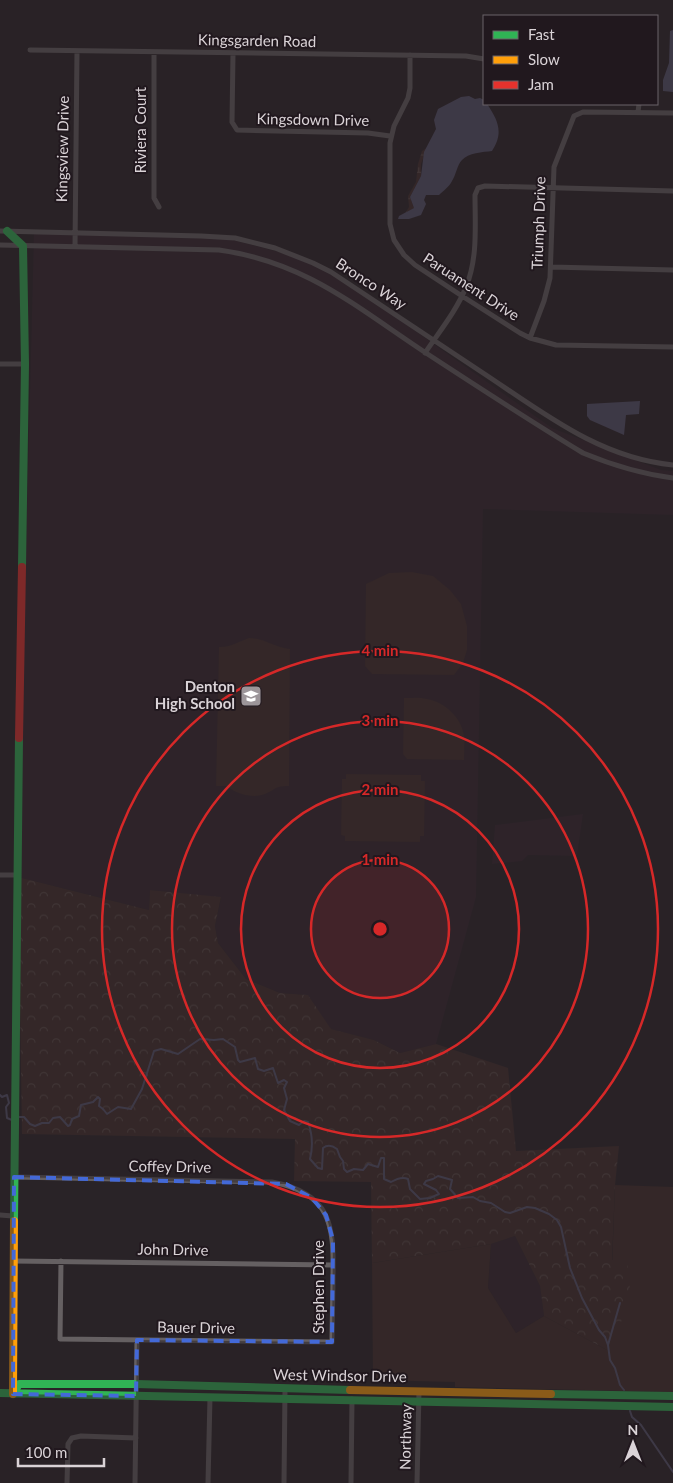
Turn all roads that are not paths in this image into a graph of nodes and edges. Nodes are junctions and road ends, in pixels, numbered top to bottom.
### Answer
1 (30, 50) dead end
2 (77, 51) junction
3 (154, 52) junction
4 (233, 53) junction
5 (410, 55) junction
6 (483, 59) edge
7 (638, 105) edge
8 (638, 112) junction
9 (673, 113) edge
10 (390, 136) junction
11 (552, 188) junction
12 (673, 191) edge
13 (159, 207) dead end
14 (3, 231) edge
15 (75, 232) junction
16 (0, 245) edge
17 (23, 246) junction
18 (75, 247) junction
19 (551, 267) junction
20 (673, 270) edge
21 (462, 296) junction
22 (530, 338) junction
23 (434, 340) junction
24 (673, 347) edge
25 (425, 353) junction
26 (0, 364) edge
27 (25, 364) junction
28 (673, 465) edge
29 (673, 478) edge
30 (0, 874) edge
31 (17, 875) junction
32 (14, 1177) junction
33 (318, 1204) joint
34 (0, 1215) edge
35 (14, 1216) junction
36 (14, 1261) junction
37 (61, 1261) junction
38 (333, 1265) junction
39 (137, 1340) junction
40 (332, 1342) joint
41 (136, 1384) junction
42 (419, 1391) junction
43 (0, 1394) edge
44 (13, 1394) junction
45 (285, 1394) junction
46 (136, 1396) junction
47 (673, 1396) edge
48 (210, 1397) junction
49 (352, 1399) junction
50 (419, 1401) junction
51 (673, 1407) edge
52 (136, 1438) junction
53 (67, 1483) edge
54 (135, 1483) edge
55 (208, 1483) edge
56 (284, 1483) edge
57 (351, 1483) edge
58 (417, 1483) edge

1 - 2 street, Kingsgarden Road
2 - 3 street, Kingsgarden Road
2 - 15 street, Kingsview Drive
3 - 4 street, Kingsgarden Road
3 - 13 street, Riviera Court
4 - 5 street, Kingsgarden Road
4 - 10 street, Kingsdown Drive
5 - 6 street, Kingsgarden Road
5 - 10 street, Paruament Drive
7 - 8 street
8 - 9 street
8 - 11 street, Triumph Drive
10 - 21 street, Paruament Drive
11 - 12 street
11 - 19 street, Triumph Drive
11 - 21 street
14 - 15 street, Bronco Way
14 - 17 street
15 - 18 street, Kingsview Drive
15 - 23 street, Bronco Way
16 - 17 street, Bronco Way
17 - 18 street, Bronco Way
17 - 27 street
18 - 25 street, Bronco Way
19 - 20 street
19 - 22 street, Triumph Drive
21 - 22 street, Paruament Drive
21 - 23 street
22 - 24 street, Paruament Drive
23 - 25 street
23 - 28 street, Bronco Way
25 - 29 street, Bronco Way
26 - 27 street
27 - 31 street
30 - 31 street
31 - 32 street
32 - 33 street, Coffey Drive
32 - 35 street
33 - 38 street, Stephen Drive
34 - 35 street
35 - 36 street
36 - 37 street, John Drive
36 - 44 street
37 - 38 street, John Drive
37 - 39 street, Bauer Drive
38 - 40 street, Stephen Drive
39 - 40 street, Bauer Drive
39 - 41 street
41 - 44 street, West Windsor Drive
41 - 45 street, West Windsor Drive
41 - 46 street
42 - 45 street, West Windsor Drive
42 - 47 street, West Windsor Drive
42 - 50 street, Northway
43 - 44 street, West Windsor Drive
44 - 46 street, West Windsor Drive
45 - 48 street, West Windsor Drive
45 - 49 street, West Windsor Drive
45 - 56 street
46 - 48 street, West Windsor Drive
46 - 52 street
48 - 55 street
49 - 50 street, West Windsor Drive
49 - 57 street
50 - 51 street, West Windsor Drive
50 - 58 street, Northway
52 - 53 street
52 - 54 street

